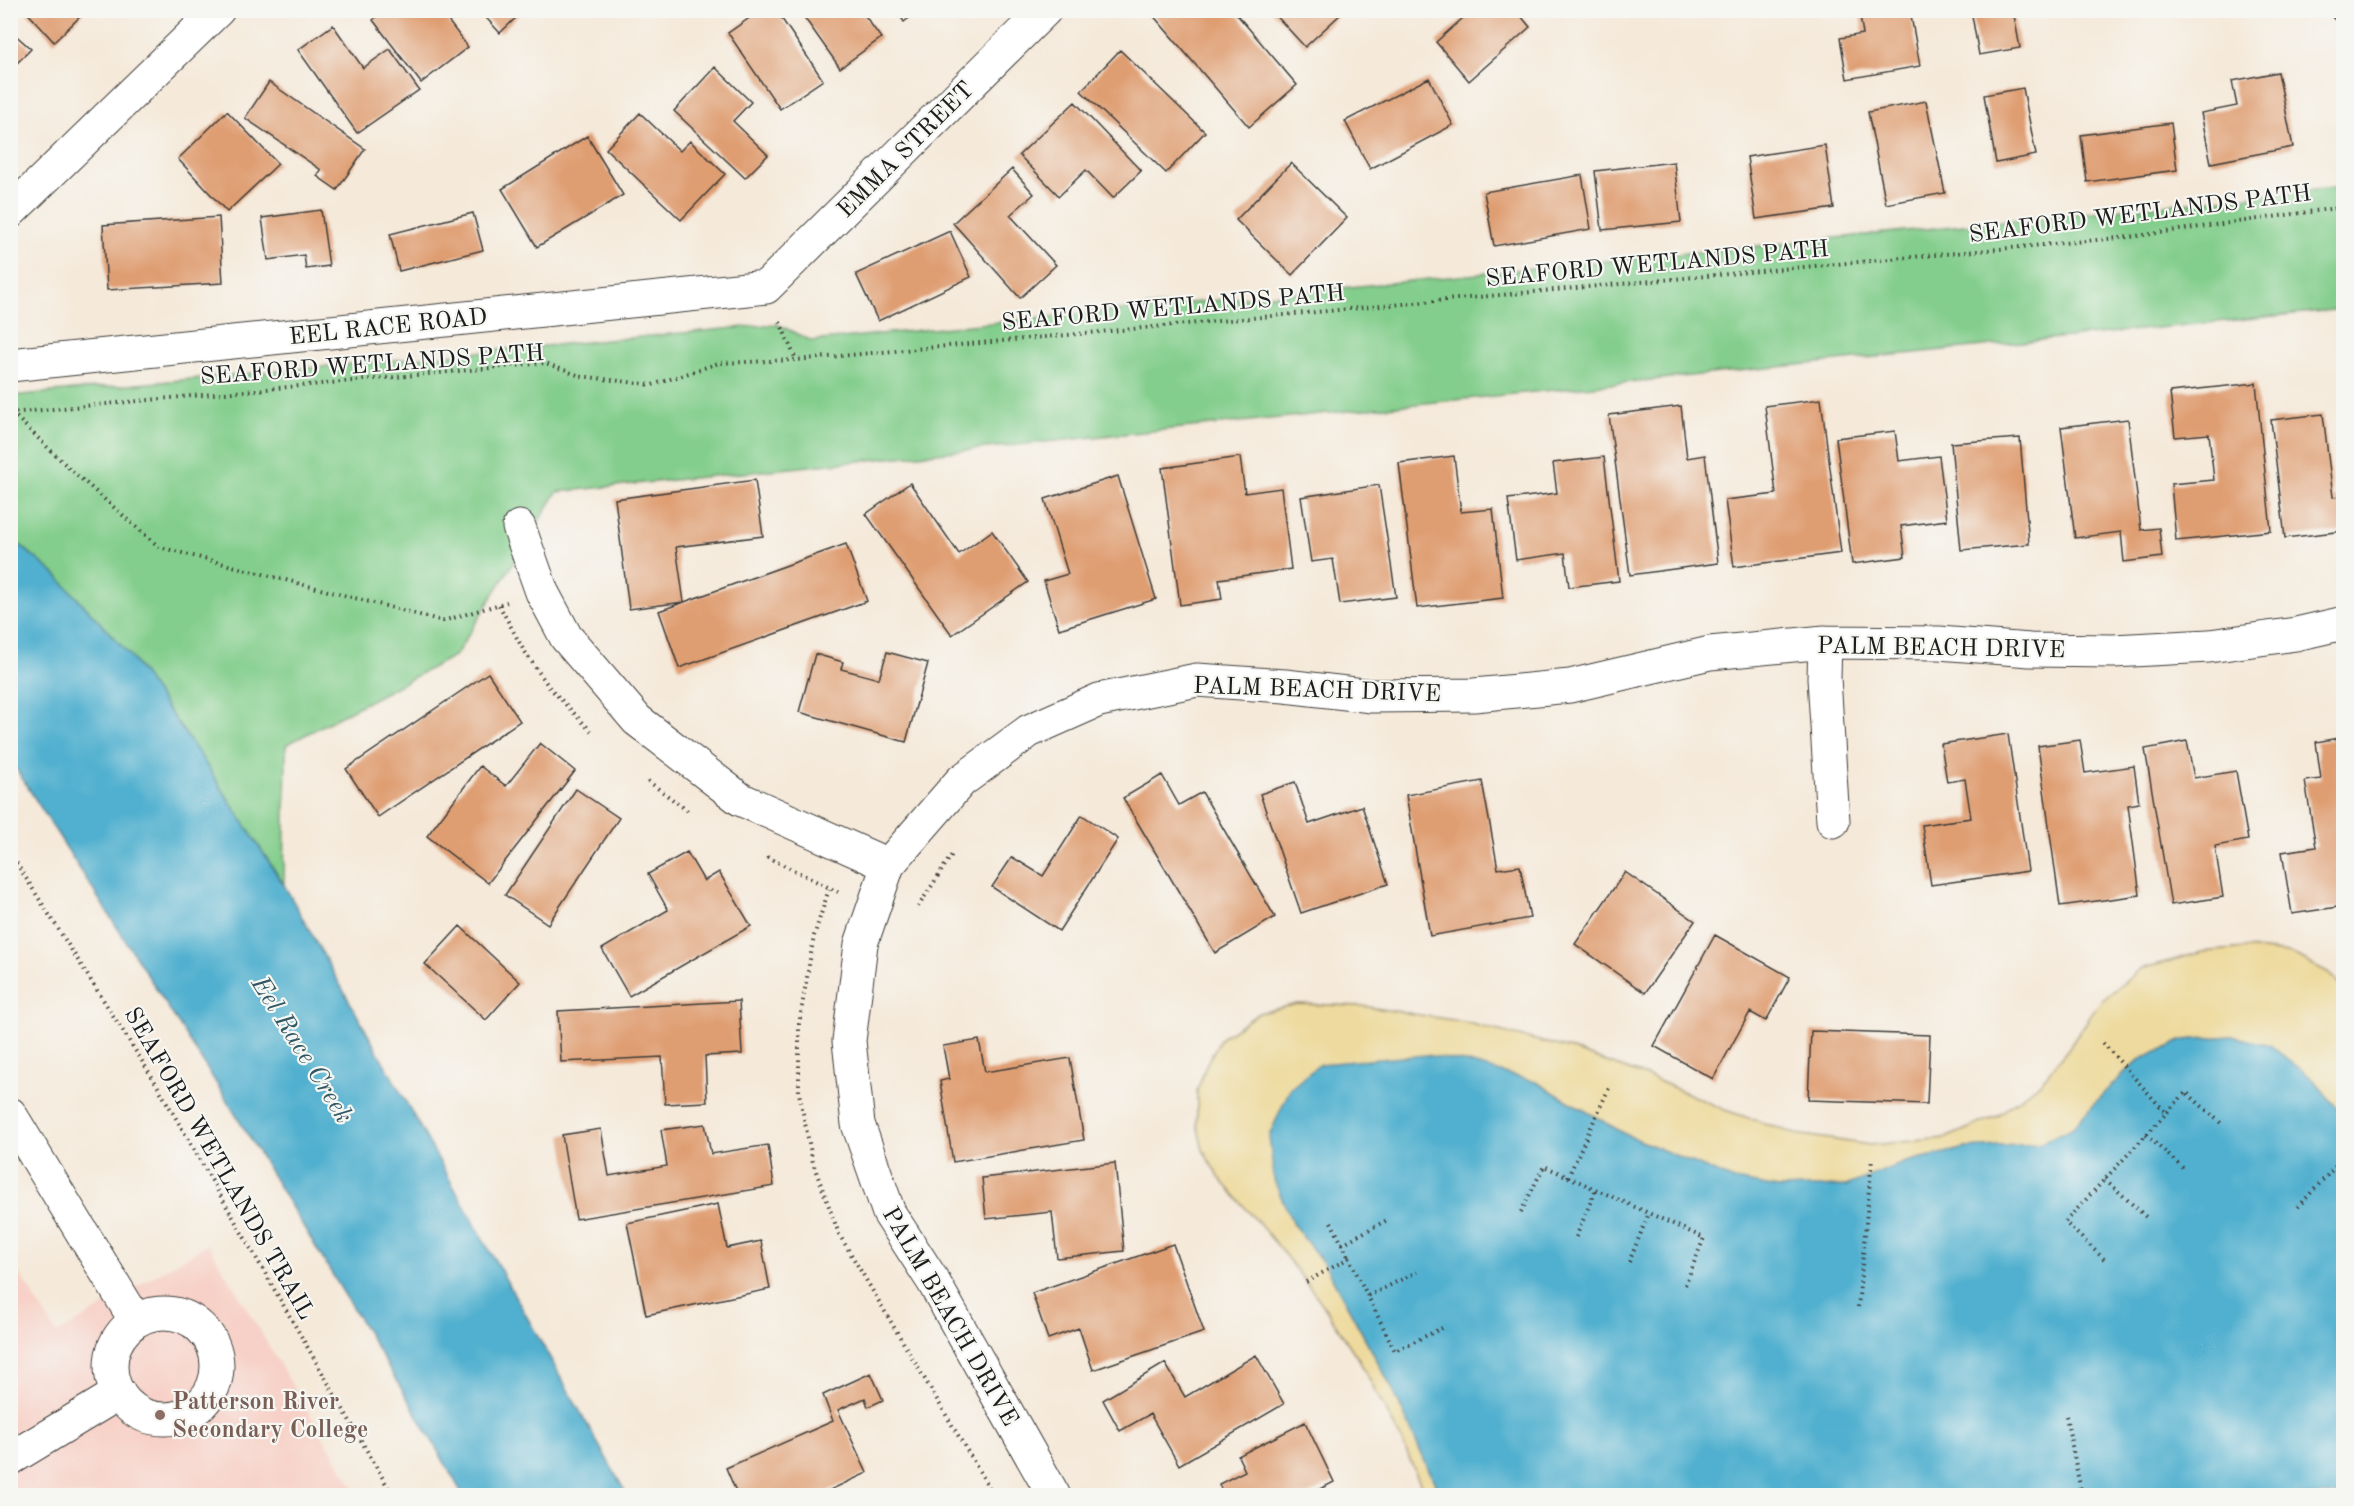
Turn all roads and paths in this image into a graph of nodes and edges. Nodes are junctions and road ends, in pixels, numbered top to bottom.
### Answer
1 (218, 10) edge
2 (1045, 10) edge
3 (2343, 207) edge
4 (10, 212) edge
5 (766, 287) joint
6 (10, 365) edge
7 (11, 412) edge
8 (519, 527) dead end
9 (542, 592) junction
10 (2343, 622) edge
11 (1825, 642) junction
12 (1833, 820) dead end
13 (10, 853) edge
14 (15, 860) junction
15 (10, 864) edge
16 (888, 865) junction
17 (2103, 1043) dead end
18 (1610, 1086) dead end
19 (2166, 1113) junction
20 (10, 1114) edge
21 (2223, 1125) dead end
22 (2146, 1134) junction
23 (2343, 1157) edge
24 (1872, 1159) dead end
25 (2186, 1171) dead end
26 (1568, 1177) junction
27 (2105, 1179) junction
28 (1596, 1190) junction
29 (2298, 1207) dead end
30 (1521, 1212) dead end
31 (1649, 1213) junction
32 (2146, 1217) dead end
33 (1387, 1220) dead end
34 (1332, 1222) dead end
35 (1576, 1237) dead end
36 (1342, 1244) junction
37 (1349, 1258) junction
38 (2104, 1259) dead end
39 (1629, 1262) dead end
40 (1417, 1272) dead end
41 (1306, 1282) dead end
42 (1685, 1285) dead end
43 (1368, 1296) junction
44 (1858, 1307) dead end
45 (136, 1321) junction
46 (1442, 1328) dead end
47 (119, 1393) junction
48 (2066, 1416) dead end
49 (10, 1459) edge
50 (393, 1496) edge
51 (1054, 1496) edge
52 (2082, 1496) edge

1 - 4 street
2 - 5 street, EMMA STREET
3 - 7 path, SEAFORD WETLANDS PATH
5 - 6 street, EEL RACE ROAD
7 - 9 path
8 - 9 street
9 - 16 street
10 - 11 street, PALM BEACH DRIVE
11 - 12 street
11 - 16 street, PALM BEACH DRIVE
13 - 14 path, SEAFORD WETLANDS TRAIL
14 - 15 path
14 - 50 path, SEAFORD WETLANDS TRAIL
16 - 51 street, PALM BEACH DRIVE
17 - 19 path
18 - 26 path
19 - 21 path
19 - 22 path
20 - 45 street
22 - 25 path
22 - 27 path
23 - 29 path
24 - 44 path
26 - 28 path
26 - 30 path
27 - 32 path
27 - 38 path
28 - 31 path
28 - 35 path
31 - 39 path
31 - 42 path
33 - 36 path
34 - 36 path
36 - 37 path
37 - 41 path
37 - 43 path
40 - 43 path
43 - 46 path
45 - 47 street
45 - 47 street
47 - 49 street
48 - 52 path

